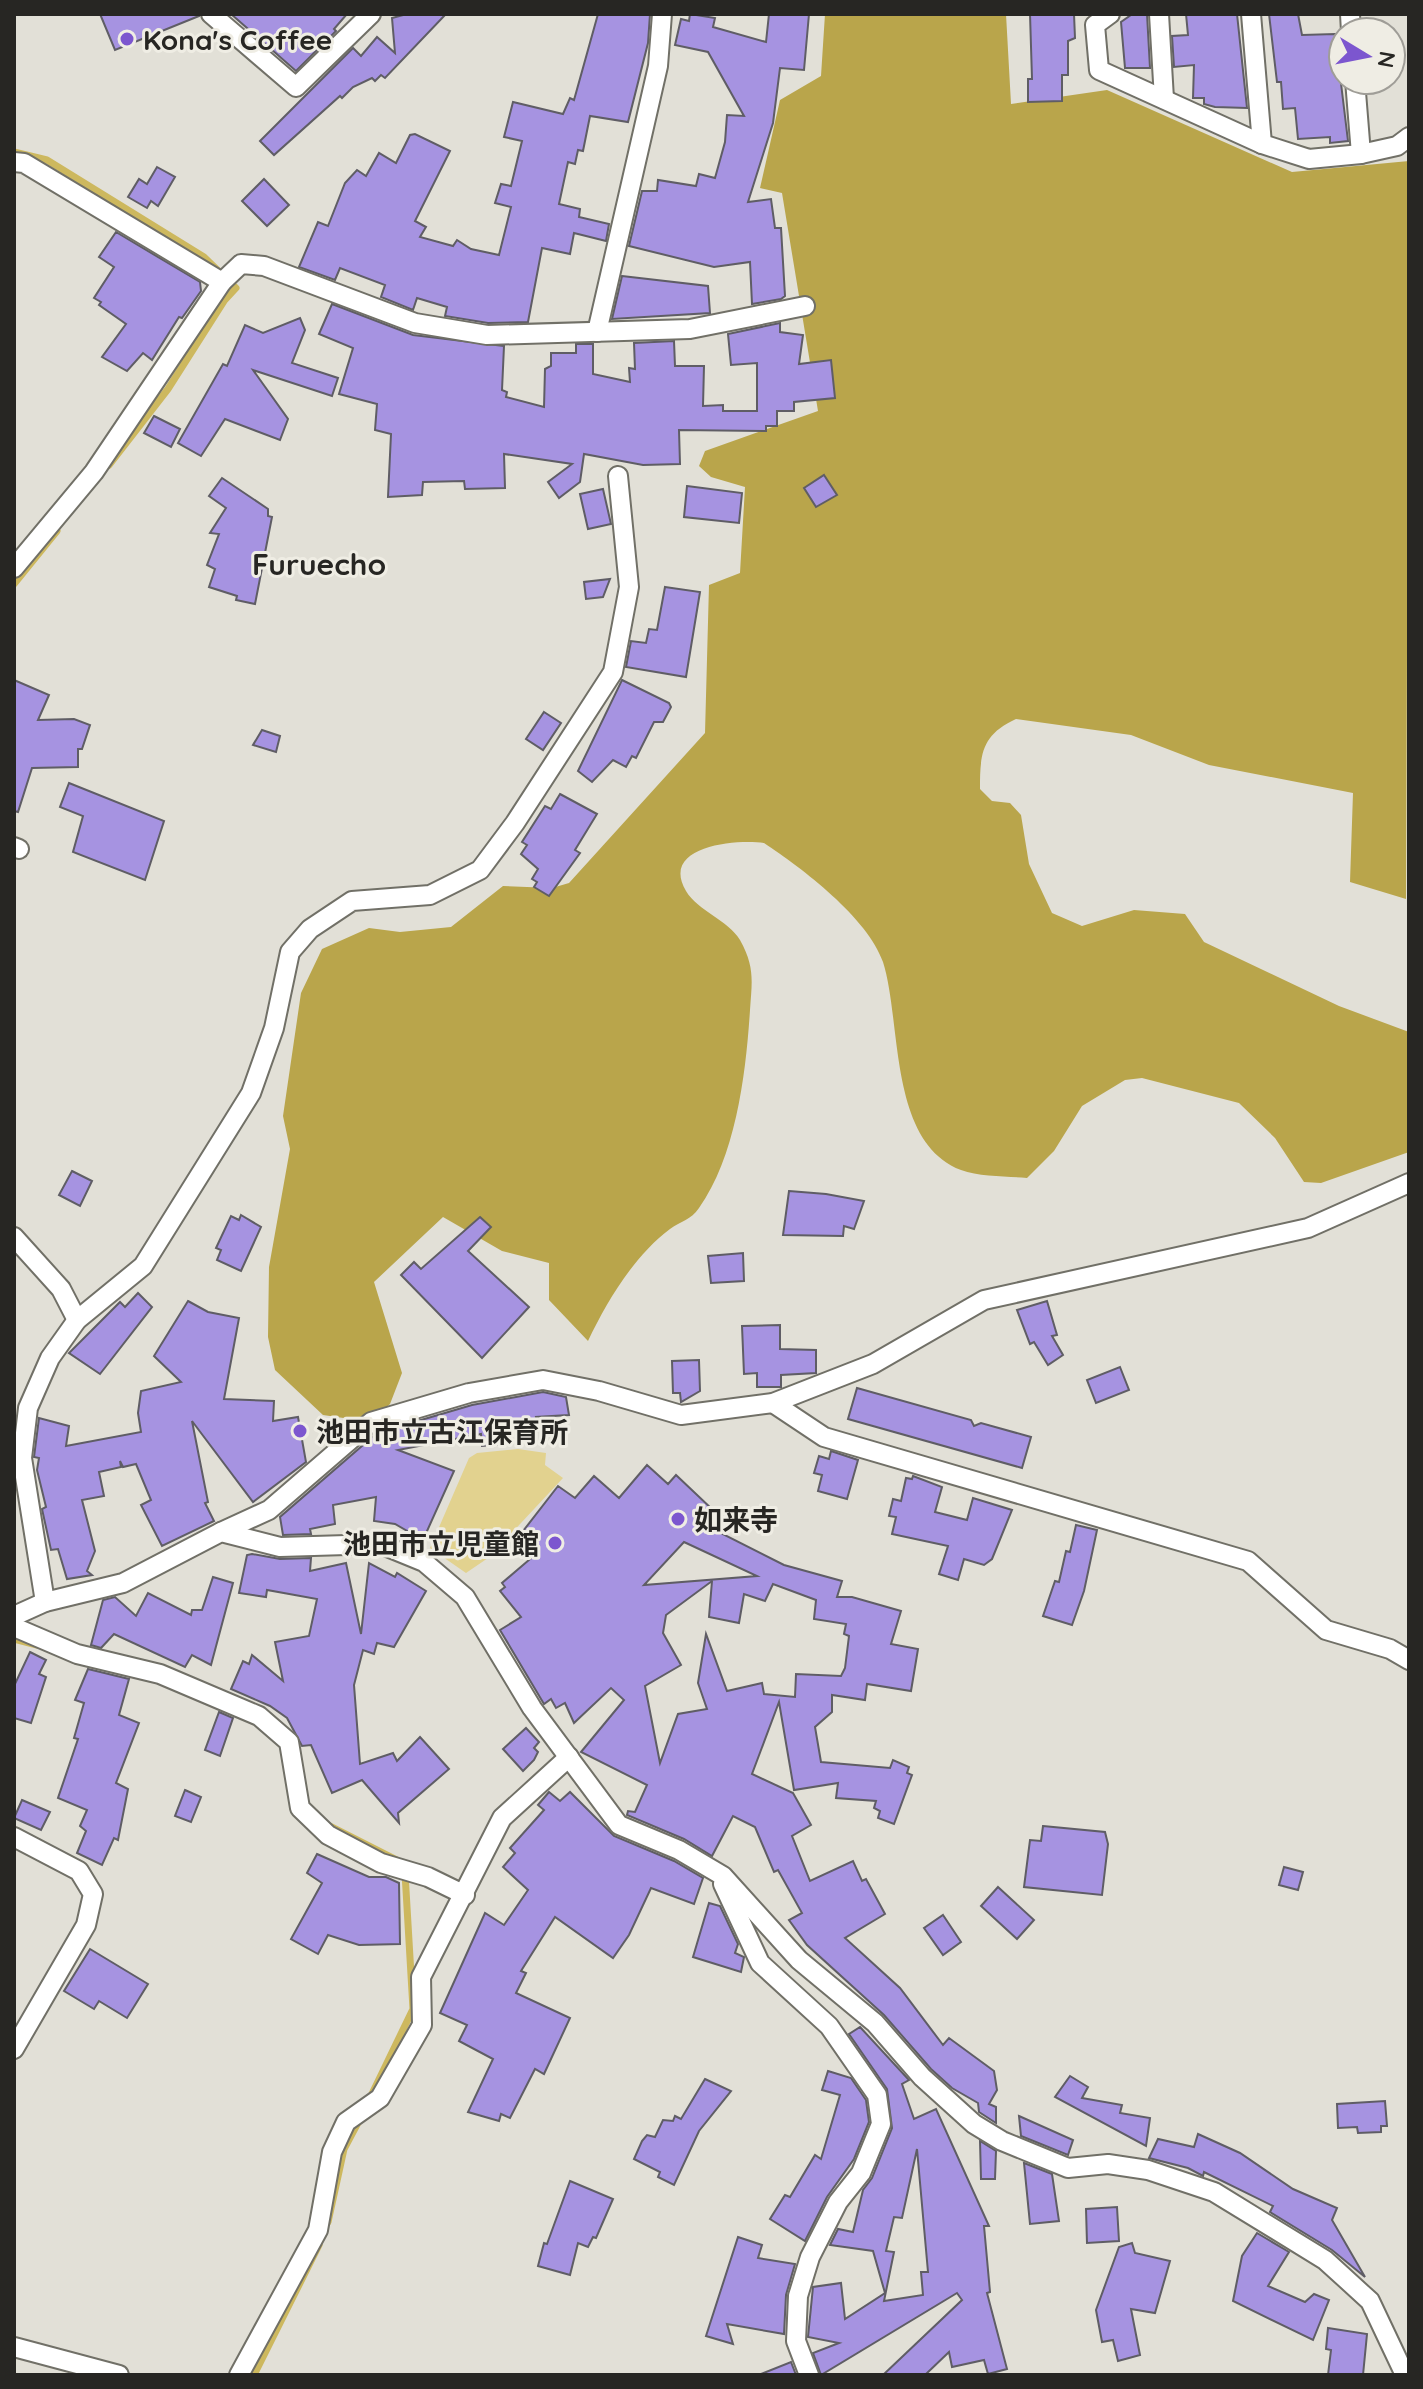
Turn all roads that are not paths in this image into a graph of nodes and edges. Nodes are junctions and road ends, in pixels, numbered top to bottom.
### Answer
1 (211, 14) edge
2 (662, 14) edge
3 (1110, 14) edge
4 (1159, 14) edge
5 (1251, 14) edge
6 (366, 16) edge
7 (1356, 96) edge
8 (1164, 99) junction
9 (1409, 137) edge
10 (1262, 144) junction
11 (1361, 154) junction
12 (14, 162) edge
13 (222, 282) junction
14 (805, 306) dead end
15 (597, 332) junction
16 (618, 476) dead end
17 (14, 568) edge
18 (1409, 1183) edge
19 (14, 1237) edge
20 (77, 1320) junction
21 (773, 1403) junction
22 (221, 1532) junction
23 (45, 1602) junction
24 (14, 1616) edge
25 (14, 1627) edge
26 (1409, 1660) edge
27 (569, 1757) junction
28 (14, 1837) edge
29 (723, 1876) junction
30 (465, 1895) junction
31 (14, 2049) edge
32 (14, 2347) edge
33 (119, 2375) edge
34 (239, 2375) edge
35 (809, 2375) edge
36 (1405, 2375) edge

1 - 6 street
2 - 15 street
3 - 8 street
4 - 8 street
5 - 10 street
7 - 11 street
8 - 10 street
9 - 11 street
10 - 11 street
12 - 13 street
13 - 15 street
13 - 17 street
14 - 15 street
16 - 20 street
18 - 21 street
19 - 20 street
20 - 23 street
21 - 22 street
21 - 26 street
22 - 23 street
22 - 27 street
23 - 24 street
25 - 30 street
27 - 29 street
27 - 30 street
28 - 31 street
29 - 35 street
29 - 36 street
30 - 34 street
32 - 33 street

